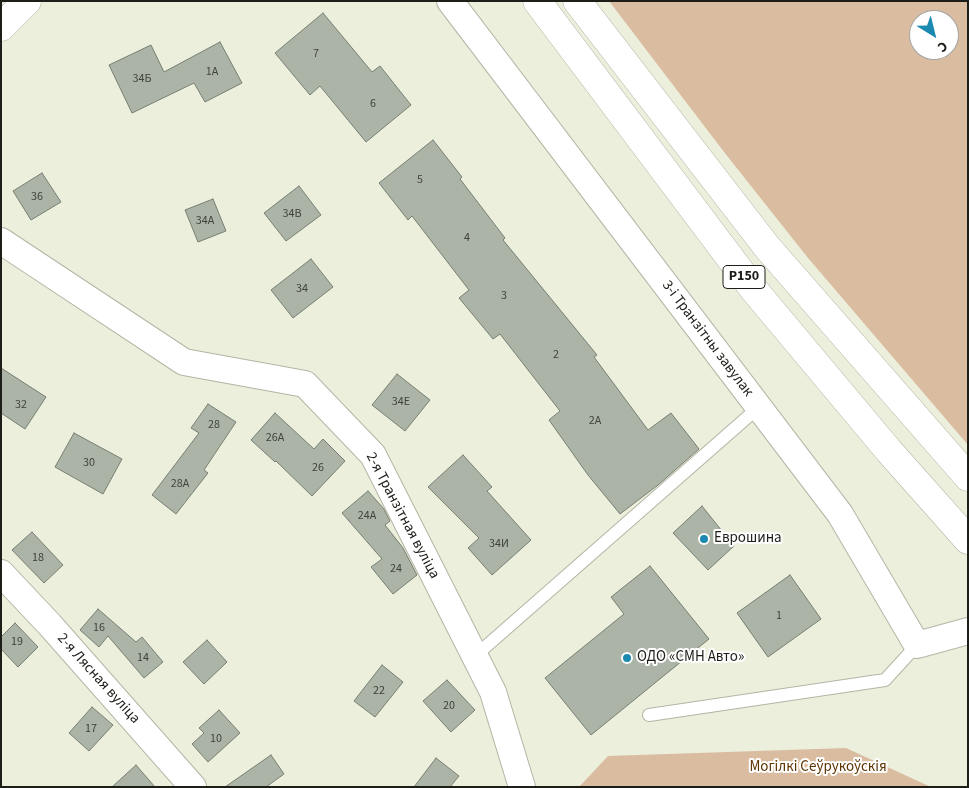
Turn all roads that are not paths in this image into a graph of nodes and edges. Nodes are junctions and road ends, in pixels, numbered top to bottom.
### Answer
1 (27, 1) edge
2 (450, 1) edge
3 (537, 1) edge
4 (577, 1) edge
5 (1, 27) edge
6 (1, 241) edge
7 (759, 406) junction
8 (968, 477) edge
9 (968, 540) edge
10 (1, 574) edge
11 (968, 631) edge
12 (917, 646) junction
13 (475, 656) junction
14 (650, 715) dead end
15 (193, 787) edge
16 (522, 787) edge

1 - 5 main road
2 - 7 street, 3-і Транзітны завулак
3 - 9 main road, Р150
4 - 8 main road, Р150
6 - 13 street, 2-я Транзітная вуліца
7 - 12 street, 3-і Транзітны завулак
7 - 13 lane
10 - 15 street, 2-я Лясная вуліца
11 - 12 street
12 - 14 lane
13 - 16 street, 2-я Транзітная вуліца

